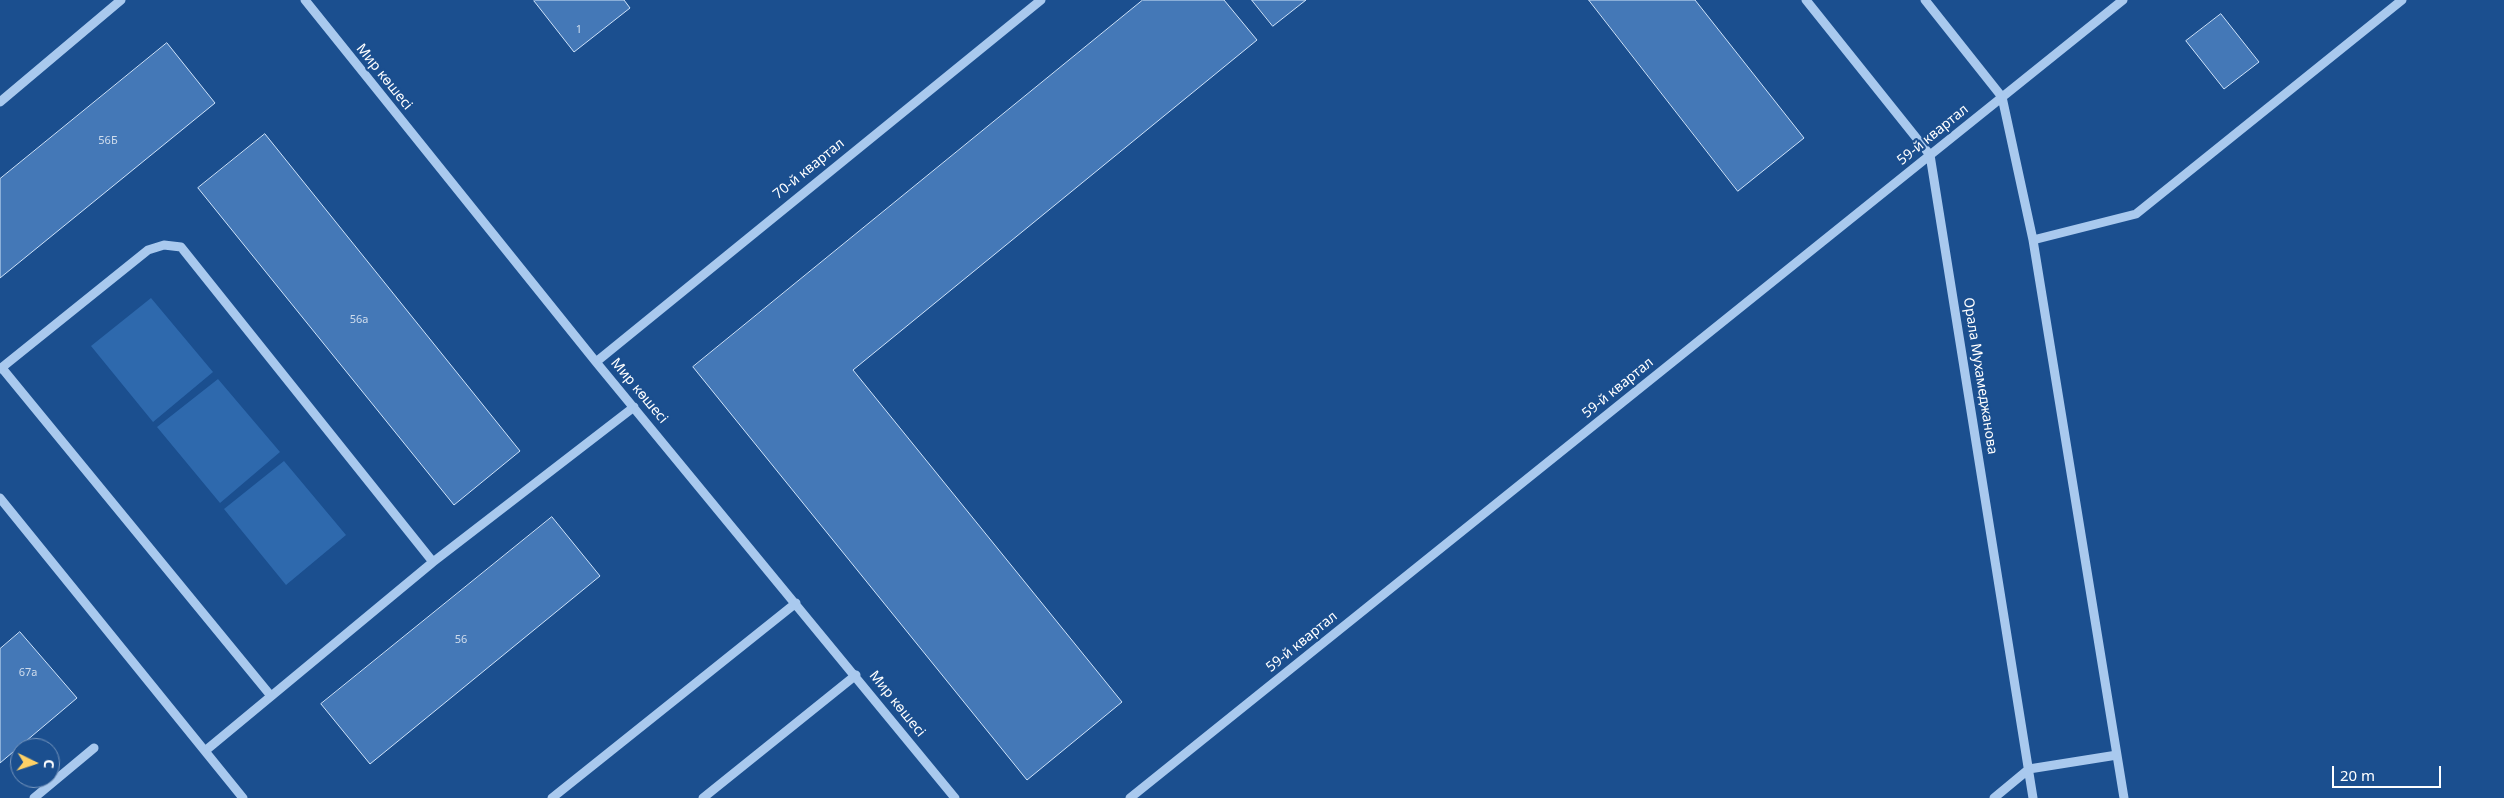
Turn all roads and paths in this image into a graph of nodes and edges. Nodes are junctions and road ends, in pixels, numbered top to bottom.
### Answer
1 (121, 0) edge
2 (305, 0) edge
3 (1041, 0) edge
4 (1806, 0) edge
5 (1925, 0) edge
6 (2123, 0) edge
7 (2402, 0) edge
8 (2002, 97) junction
9 (0, 102) edge
10 (1930, 155) junction
11 (2033, 240) junction
12 (596, 362) junction
13 (1, 369) edge
14 (634, 407) junction
15 (2, 503) edge
16 (433, 562) junction
17 (796, 603) junction
18 (856, 675) junction
19 (271, 696) junction
20 (94, 748) dead end
21 (204, 751) junction
22 (2117, 755) junction
23 (2029, 769) junction
24 (34, 798) edge
25 (243, 798) edge
26 (552, 798) edge
27 (703, 798) edge
28 (954, 798) edge
29 (1130, 798) edge
30 (1994, 798) edge
31 (2034, 798) edge
32 (2124, 798) edge

1 - 9 street
2 - 12 street, Мир көшесі
3 - 12 street, 70-й квартал
4 - 10 street, Орала Мухамеджанова
5 - 8 street
6 - 8 street, 59-й квартал
7 - 11 street
8 - 10 street, 59-й квартал
8 - 11 street
10 - 23 street, Орала Мухамеджанова
10 - 29 street, 59-й квартал
11 - 22 street
12 - 14 street, Мир көшесі
13 - 16 street
13 - 19 street
14 - 16 street
14 - 17 street, Мир көшесі
15 - 21 street
16 - 19 street
17 - 18 street, Мир көшесі
17 - 26 street
18 - 27 street
18 - 28 street, Мир көшесі
19 - 21 street
20 - 24 street
21 - 25 street
22 - 23 street
22 - 32 street
23 - 30 street
23 - 31 street, Орала Мухамеджанова

